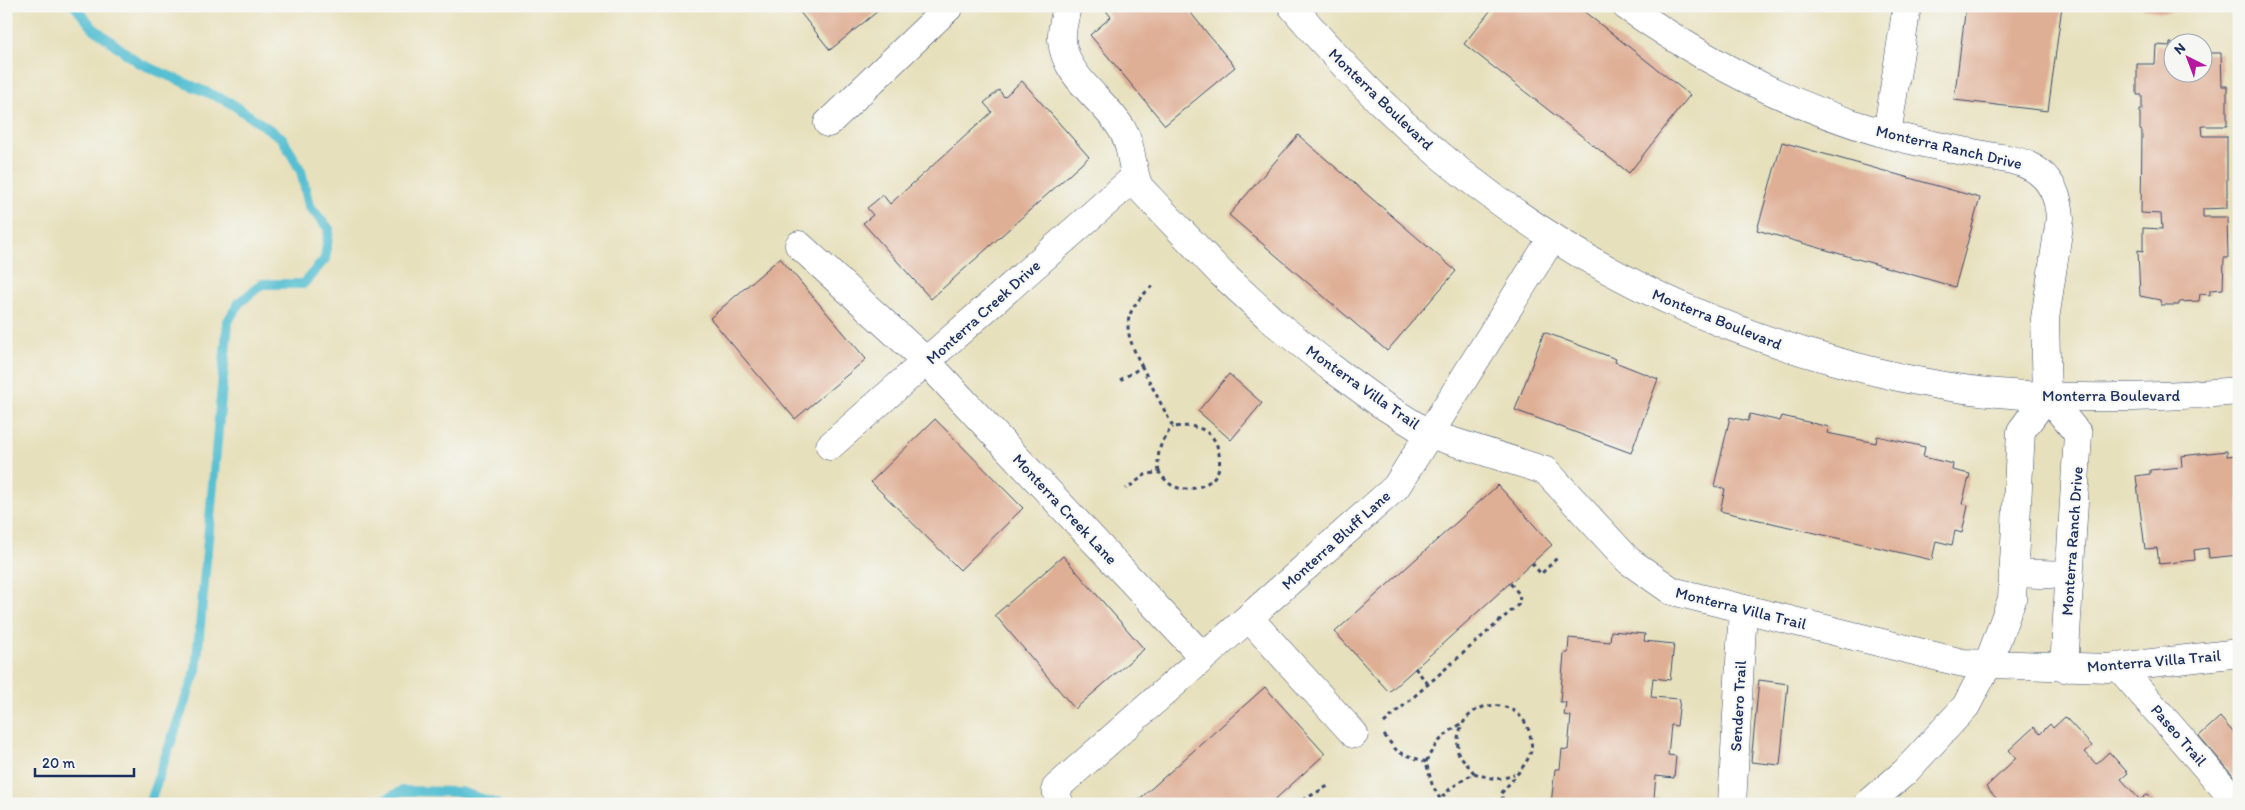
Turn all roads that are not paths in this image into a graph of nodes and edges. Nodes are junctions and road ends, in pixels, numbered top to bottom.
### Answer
1 (950, 6) edge
2 (1067, 6) edge
3 (1292, 6) edge
4 (1626, 6) edge
5 (1906, 6) edge
6 (828, 124) dead end
7 (1887, 134) junction
8 (1135, 177) junction
9 (1552, 238) junction
10 (799, 245) dead end
11 (927, 362) junction
12 (2239, 391) edge
13 (2047, 396) junction
14 (1429, 434) junction
15 (830, 446) dead end
16 (2013, 573) junction
17 (2069, 576) junction
18 (1743, 609) junction
19 (1250, 618) junction
20 (2239, 653) edge
21 (1204, 658) junction
22 (1988, 664) junction
23 (2119, 667) junction
24 (2064, 668) junction
25 (1366, 731) road end
26 (1057, 796) edge
27 (1732, 804) edge
28 (1868, 804) edge
29 (2238, 804) edge

1 - 6 street
2 - 8 street, Monterra Villa Trail
3 - 9 street, Monterra Boulevard
4 - 7 street, Monterra Ranch Drive
5 - 7 street
7 - 13 street, Monterra Ranch Drive
8 - 11 street, Monterra Creek Drive
8 - 14 street, Monterra Villa Trail
9 - 13 street, Monterra Boulevard
9 - 14 street, Monterra Bluff Lane
10 - 11 street, Monterra Creek Lane
11 - 15 street, Monterra Creek Drive
11 - 21 street, Monterra Creek Lane
12 - 13 street, Monterra Boulevard
13 - 16 street
13 - 17 street, Monterra Ranch Drive
14 - 18 street, Monterra Villa Trail
14 - 19 street, Monterra Bluff Lane
16 - 17 street
16 - 22 street
17 - 24 street, Monterra Ranch Drive
18 - 22 street, Monterra Villa Trail
18 - 27 street, Sendero Trail
19 - 21 street, Monterra Bluff Lane
19 - 25 street
20 - 23 street, Monterra Villa Trail
21 - 26 street, Monterra Bluff Lane
22 - 24 street, Monterra Villa Trail
22 - 28 street
23 - 24 street, Monterra Villa Trail
23 - 29 street, Paseo Trail

